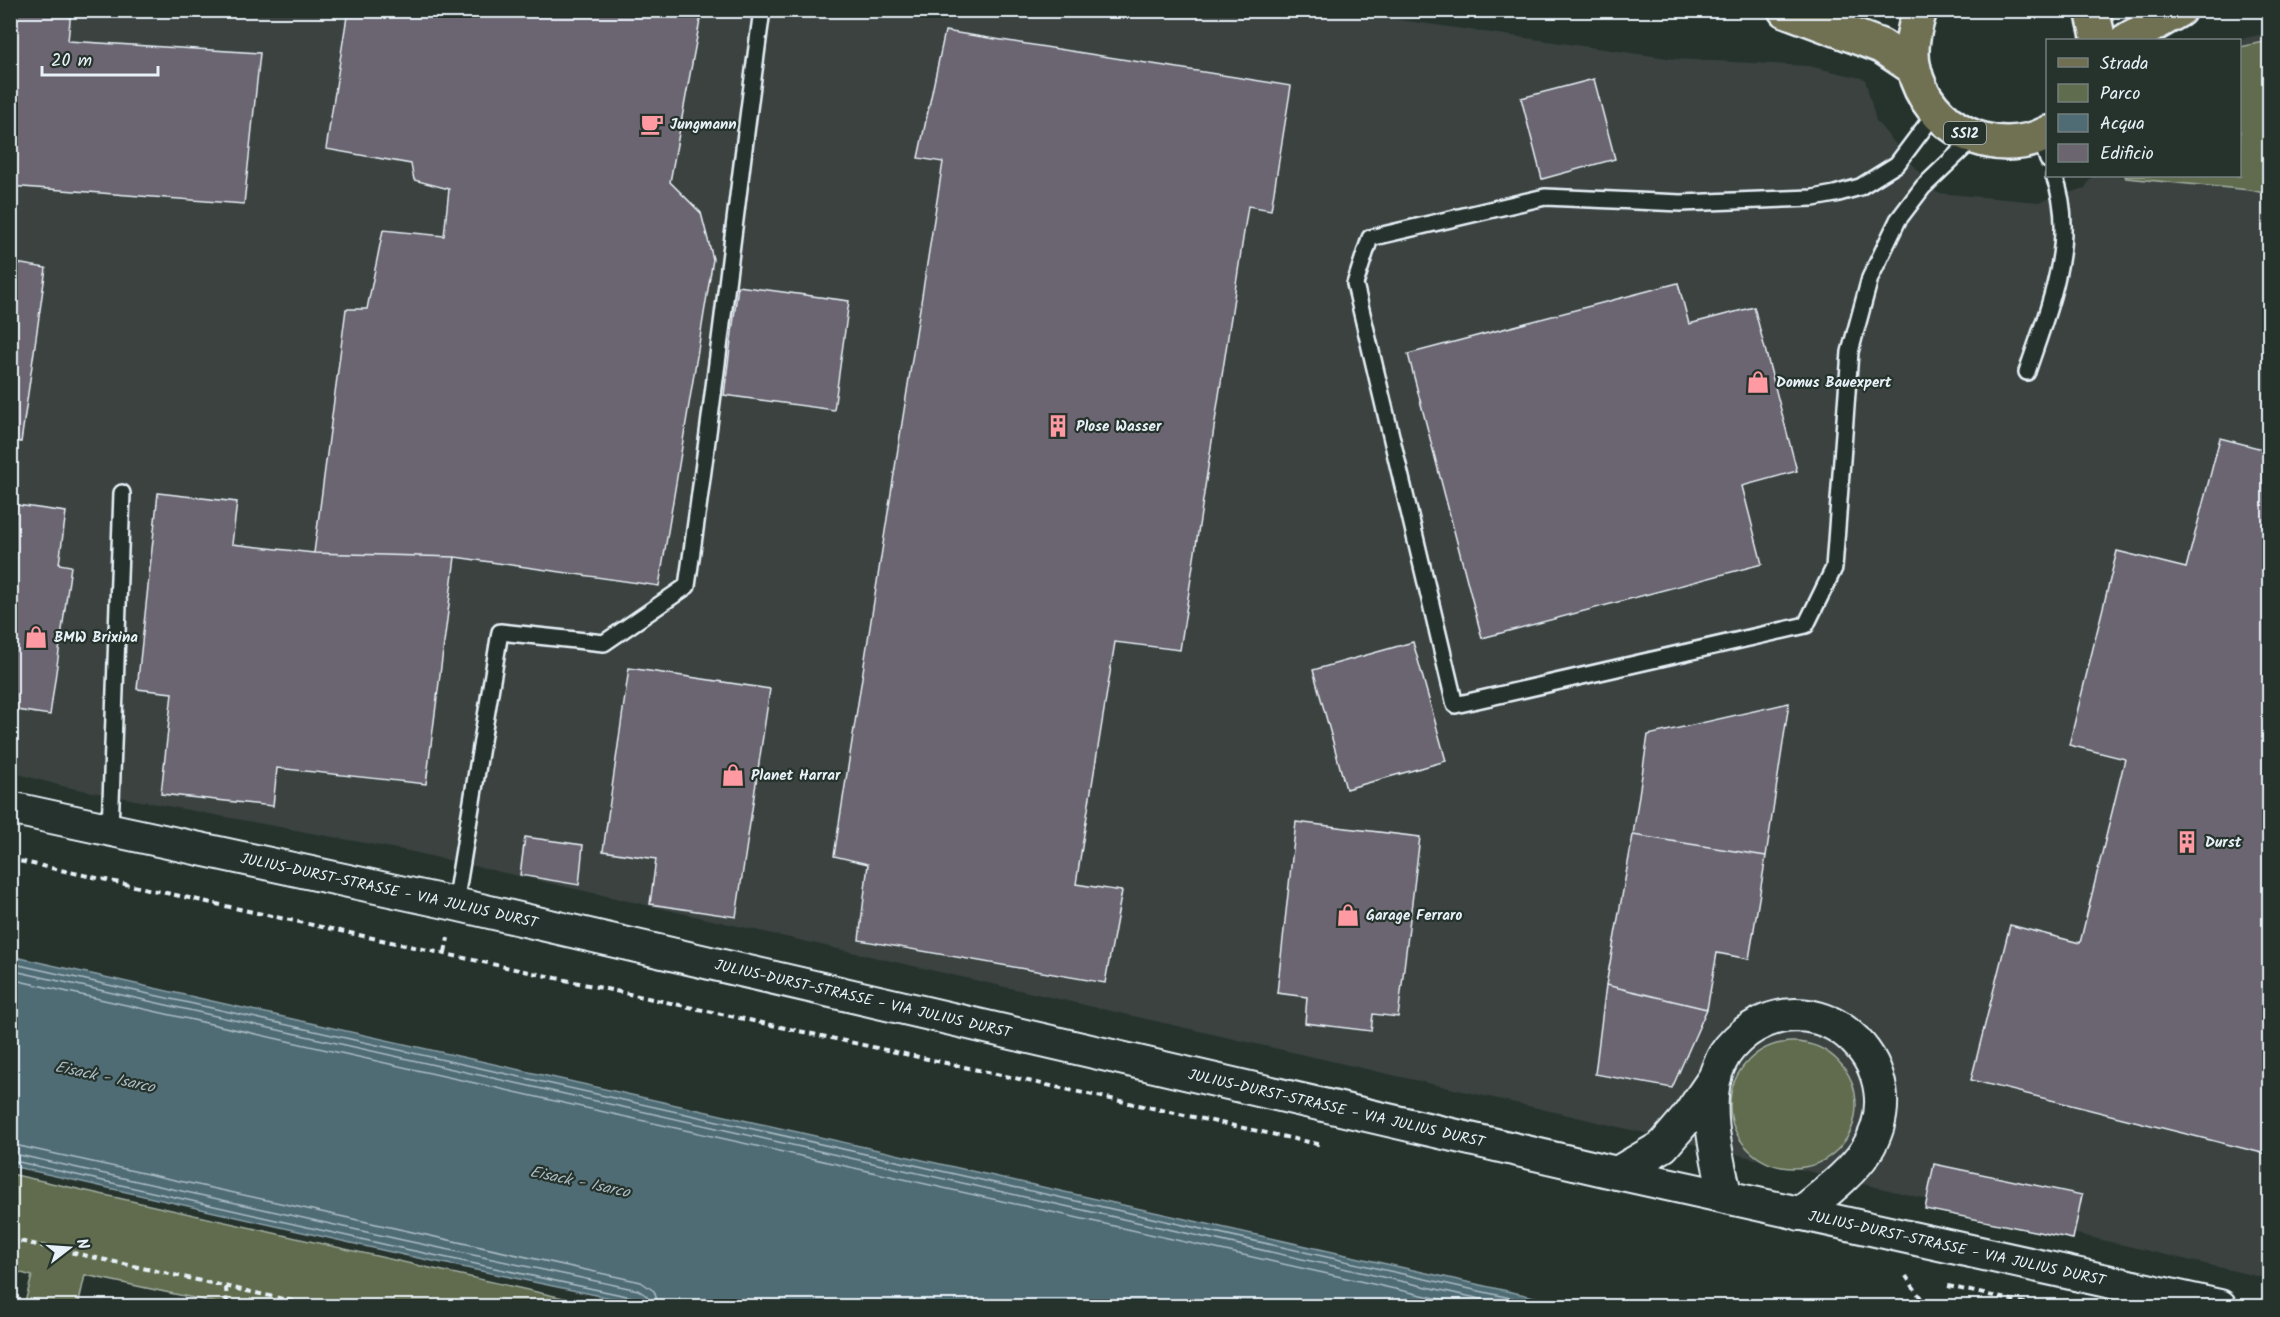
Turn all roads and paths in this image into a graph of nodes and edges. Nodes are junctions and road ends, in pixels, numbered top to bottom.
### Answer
1 (762, 10) edge
2 (1785, 10) edge
3 (1920, 10) edge
4 (2092, 10) edge
5 (2179, 10) edge
6 (2099, 39) edge
7 (2129, 39) edge
8 (1914, 68) junction
9 (1936, 112) junction
10 (1974, 138) junction
11 (2045, 143) edge
12 (2054, 177) edge
13 (2027, 372) dead end
14 (122, 493) dead end
15 (10, 808) edge
16 (110, 830) junction
17 (10, 859) edge
18 (455, 904) junction
19 (1716, 1076) junction
20 (1331, 1147) dead end
21 (1617, 1173) junction
22 (1726, 1197) junction
23 (1800, 1214) junction
24 (10, 1239) edge
25 (1906, 1276) dead end
26 (226, 1287) junction
27 (226, 1306) edge
28 (315, 1306) edge
29 (1926, 1306) edge
30 (2220, 1306) edge

1 - 18 lane
2 - 8 main road
3 - 8 main road, SS12
4 - 6 main road
5 - 7 main road
8 - 9 main road, SS12
9 - 10 main road, SS12
9 - 10 lane
10 - 11 main road, SS12
12 - 13 lane
14 - 16 lane
15 - 16 street, JULIUS-DURST-STRASSE - VIA JULIUS DURST
16 - 18 street, JULIUS-DURST-STRASSE - VIA JULIUS DURST
17 - 20 path
18 - 21 street, JULIUS-DURST-STRASSE - VIA JULIUS DURST
19 - 21 street, JULIUS-DURST-STRASSE - VIA JULIUS DURST
19 - 22 street, JULIUS-DURST-STRASSE - VIA JULIUS DURST
19 - 23 street, JULIUS-DURST-STRASSE - VIA JULIUS DURST
21 - 22 street, JULIUS-DURST-STRASSE - VIA JULIUS DURST
22 - 23 street, JULIUS-DURST-STRASSE - VIA JULIUS DURST
23 - 30 street, JULIUS-DURST-STRASSE - VIA JULIUS DURST
24 - 26 path
25 - 29 path
26 - 27 path
26 - 28 path

